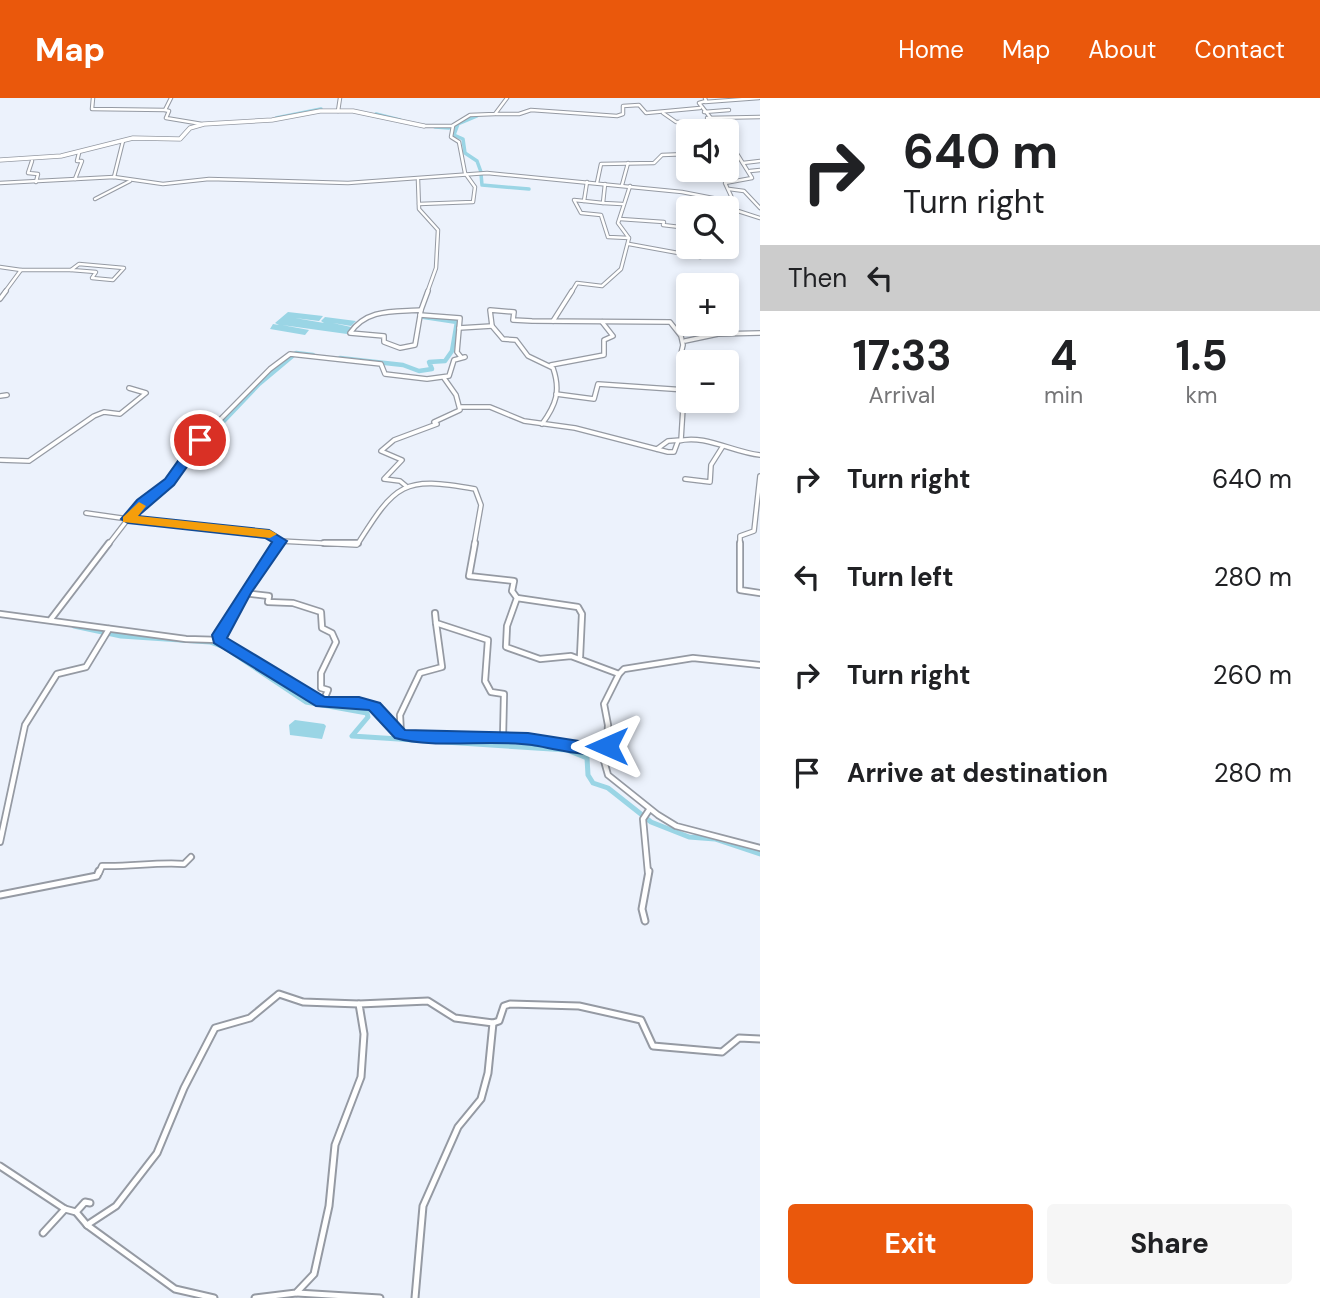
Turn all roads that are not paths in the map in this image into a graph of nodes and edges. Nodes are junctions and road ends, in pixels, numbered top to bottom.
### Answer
1 (93, 98) edge
2 (171, 98) edge
3 (340, 98) edge
4 (507, 98) edge
5 (759, 98) edge
6 (705, 100) edge
7 (701, 108) junction
8 (166, 110) junction
9 (729, 110) dead end
10 (338, 111) junction
11 (704, 112) junction
12 (663, 113) junction
13 (496, 114) junction
14 (760, 117) edge
15 (707, 118) joint
16 (676, 122) edge
17 (202, 124) junction
18 (422, 126) joint
19 (453, 126) junction
20 (122, 141) junction
21 (79, 153) junction
22 (676, 155) edge
23 (739, 159) edge
24 (0, 160) edge
25 (32, 160) junction
26 (760, 161) edge
27 (628, 163) junction
28 (743, 163) junction
29 (760, 170) edge
30 (749, 171) junction
31 (465, 174) junction
32 (114, 177) junction
33 (75, 179) junction
34 (418, 180) junction
35 (130, 181) junction
36 (36, 182) junction
37 (587, 182) junction
38 (0, 183) edge
39 (597, 183) junction
40 (606, 184) junction
41 (622, 185) junction
42 (630, 186) junction
43 (729, 189) junction
44 (700, 196) edge
45 (728, 196) edge
46 (95, 199) dead end
47 (584, 201) junction
48 (603, 203) junction
49 (419, 204) junction
50 (622, 204) junction
51 (760, 208) edge
52 (739, 211) edge
53 (760, 218) edge
54 (620, 219) junction
55 (676, 227) edge
56 (607, 228) junction
57 (619, 228) junction
58 (629, 238) junction
59 (629, 244) junction
60 (676, 253) edge
61 (0, 267) edge
62 (21, 270) junction
63 (70, 270) junction
64 (0, 299) edge
65 (421, 310) junction
66 (419, 316) junction
67 (602, 321) junction
68 (553, 322) junction
69 (492, 326) junction
70 (459, 328) junction
71 (760, 333) edge
72 (685, 341) junction
73 (685, 350) edge
74 (551, 365) junction
75 (444, 377) junction
76 (129, 388) dead end
77 (676, 389) edge
78 (555, 394) junction
79 (7, 395) dead end
80 (0, 397) edge
81 (461, 407) junction
82 (684, 413) edge
83 (542, 424) junction
84 (681, 440) junction
85 (723, 446) junction
86 (657, 449) junction
87 (760, 455) edge
88 (0, 460) edge
89 (760, 476) edge
90 (685, 479) dead end
91 (406, 486) junction
92 (86, 513) dead end
93 (128, 519) junction
94 (280, 541) junction
95 (244, 593) junction
96 (760, 593) edge
97 (517, 598) junction
98 (435, 613) dead end
99 (0, 614) edge
100 (50, 620) junction
101 (436, 623) junction
102 (107, 631) junction
103 (220, 640) junction
104 (580, 657) junction
105 (760, 665) edge
106 (619, 674) junction
107 (322, 702) junction
108 (401, 735) junction
109 (503, 737) junction
110 (601, 750) junction
111 (648, 811) junction
112 (0, 842) edge
113 (760, 848) edge
114 (191, 857) dead end
115 (0, 895) edge
116 (645, 921) dead end
117 (359, 1004) junction
118 (493, 1023) junction
119 (760, 1040) edge
120 (0, 1166) edge
121 (90, 1203) dead end
122 (65, 1209) junction
123 (76, 1212) junction
124 (87, 1225) junction
125 (43, 1233) dead end
126 (296, 1293) junction
127 (214, 1298) edge
128 (255, 1298) edge
129 (380, 1298) edge
130 (415, 1298) edge

1 - 8 street
2 - 8 street
3 - 10 street
4 - 13 street
5 - 6 street
6 - 7 street
7 - 11 street
7 - 12 street
8 - 17 street
9 - 11 street
10 - 17 street
10 - 18 street
11 - 15 street
12 - 13 street
12 - 16 street
13 - 19 street
14 - 15 street
17 - 20 street
18 - 19 street
19 - 31 street
20 - 21 street
20 - 32 street
21 - 25 street
21 - 33 street
22 - 27 street
23 - 28 street
24 - 25 street
25 - 36 street
26 - 28 street
27 - 39 street
27 - 41 street
28 - 30 street
29 - 30 street
30 - 43 street
31 - 34 street
31 - 37 street
31 - 49 street
32 - 33 street
32 - 35 street
33 - 36 street
34 - 35 street
34 - 49 street
35 - 46 street
36 - 38 street
37 - 39 street
37 - 47 street
39 - 40 street
40 - 41 street
40 - 48 street
41 - 42 street
42 - 44 street
42 - 50 street
43 - 45 street
43 - 51 street
47 - 48 street
47 - 56 street
48 - 50 street
49 - 65 street
50 - 54 street
52 - 53 street
54 - 55 street
54 - 57 street
56 - 57 street
56 - 58 street
57 - 58 street
58 - 59 street
59 - 60 street
59 - 68 street
61 - 62 street
62 - 63 street
62 - 64 street
63 - 63 street
65 - 66 street
65 - 66 street
66 - 70 street
67 - 68 street
67 - 72 street
67 - 74 street
68 - 69 street
69 - 70 street
69 - 74 street
70 - 75 street
71 - 72 street
72 - 73 street
74 - 78 street
75 - 81 street
75 - 93 street
76 - 88 street
77 - 78 street
78 - 83 street
79 - 80 street
81 - 83 street
81 - 91 street
82 - 84 street
83 - 86 street
84 - 85 street
84 - 86 street
84 - 86 street
85 - 87 street
85 - 90 street
89 - 96 street
91 - 94 street
91 - 97 street
92 - 93 street
93 - 94 street
93 - 100 street
94 - 95 street
95 - 103 street
95 - 107 street
97 - 104 street
97 - 104 street
98 - 101 street
99 - 100 street
100 - 102 street
101 - 108 street
101 - 109 street
102 - 103 street
102 - 112 street
103 - 107 street
104 - 106 street
105 - 106 street
106 - 110 street
107 - 108 street
108 - 109 street
109 - 110 street
110 - 111 street
111 - 113 street
111 - 116 street
114 - 115 street
117 - 118 street
117 - 124 street
117 - 126 street
118 - 119 street
118 - 130 street
120 - 122 street
121 - 123 street
122 - 123 street
122 - 125 street
123 - 124 street
124 - 127 street
126 - 128 street
126 - 129 street

